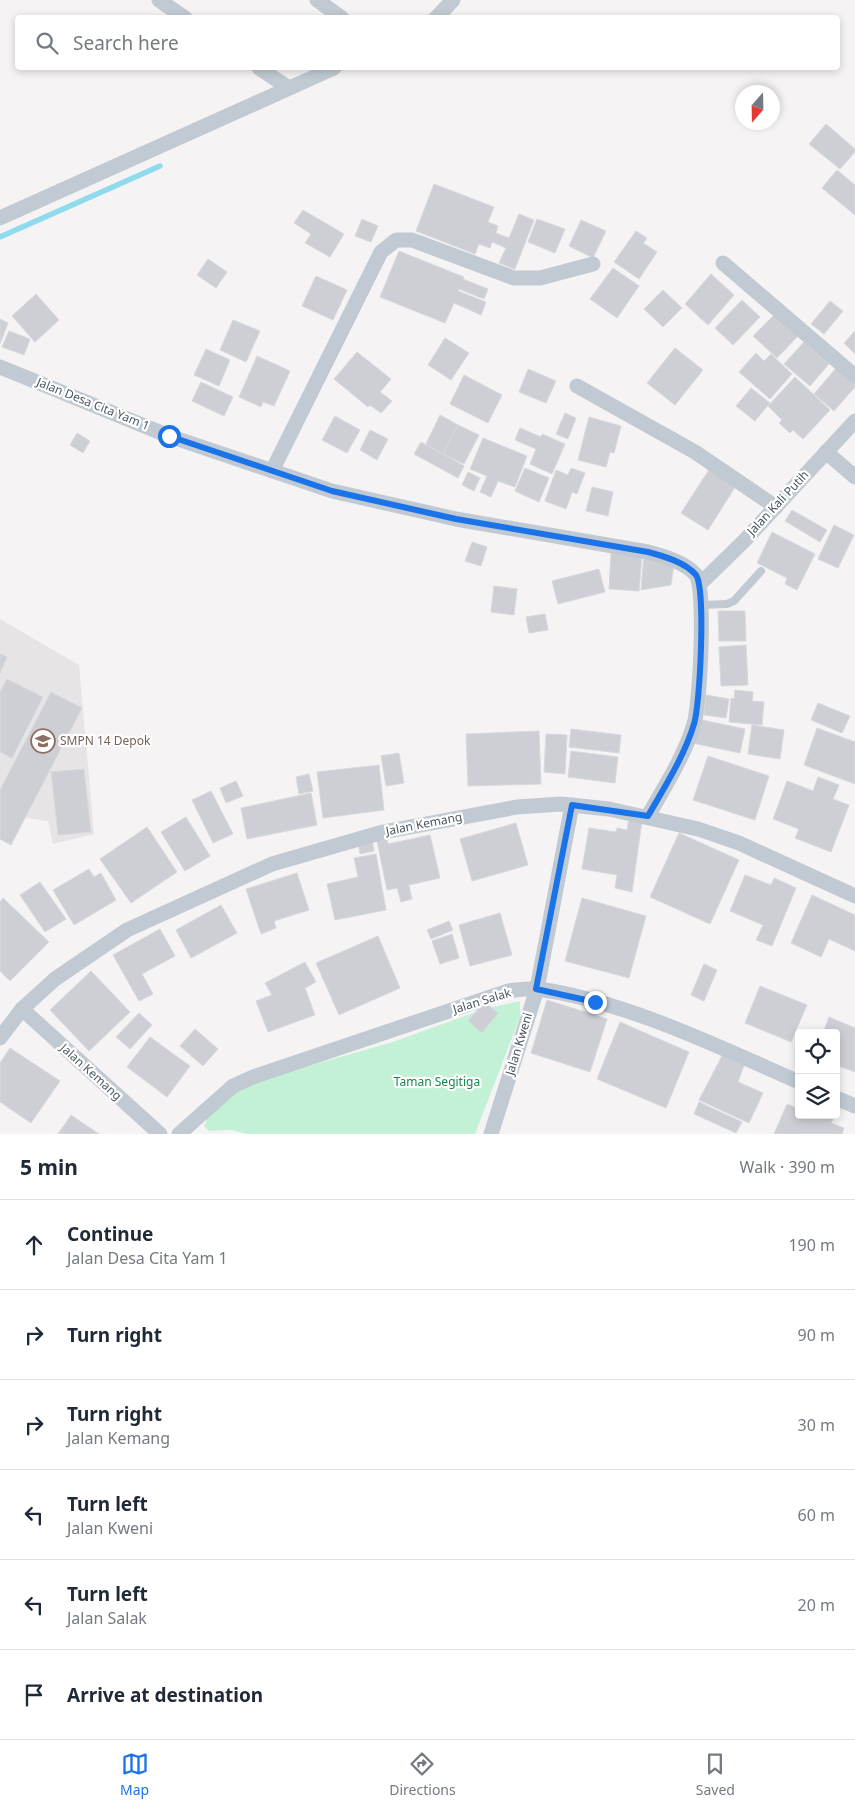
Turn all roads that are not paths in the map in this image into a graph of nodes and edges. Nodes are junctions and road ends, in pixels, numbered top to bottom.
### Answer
1 (160, 0) edge
2 (317, 0) edge
3 (453, 0) edge
4 (181, 15) edge
5 (338, 15) edge
6 (439, 15) edge
7 (262, 70) edge
8 (330, 70) edge
9 (289, 88) junction
10 (0, 218) edge
11 (723, 262) dead end
12 (593, 264) dead end
13 (0, 367) edge
14 (855, 376) edge
15 (577, 386) dead end
16 (855, 421) edge
17 (826, 452) junction
18 (272, 471) junction
19 (855, 477) edge
20 (776, 507) junction
21 (761, 570) dead end
22 (700, 584) junction
23 (702, 605) junction
24 (572, 805) junction
25 (648, 816) junction
26 (854, 892) edge
27 (536, 989) junction
28 (22, 1009) junction
29 (0, 1038) edge
30 (795, 1080) edge
31 (840, 1100) edge
32 (855, 1106) edge
33 (160, 1134) edge
34 (179, 1134) edge
35 (491, 1134) edge

1 - 4 street
2 - 5 street
3 - 6 street
7 - 9 street
8 - 9 street
9 - 10 street
11 - 14 street
12 - 18 street
13 - 18 street, Jalan Desa Cita Yam 1
15 - 20 street
16 - 17 street, Jalan Kali Putih
17 - 19 street
17 - 20 street, Jalan Kali Putih
18 - 22 street, Jalan Desa Cita Yam 1
20 - 22 street, Jalan Kali Putih
21 - 23 lane
22 - 23 street
23 - 25 street
24 - 25 street, Jalan Kemang
24 - 27 street, Jalan Kweni
24 - 28 street, Jalan Kemang
25 - 26 street, Jalan Kemang
27 - 30 street, Jalan Salak
27 - 34 street, Jalan Salak
27 - 35 street, Jalan Kweni
28 - 29 street, Jalan Kemang
28 - 33 street, Jalan Kemang
31 - 32 street

